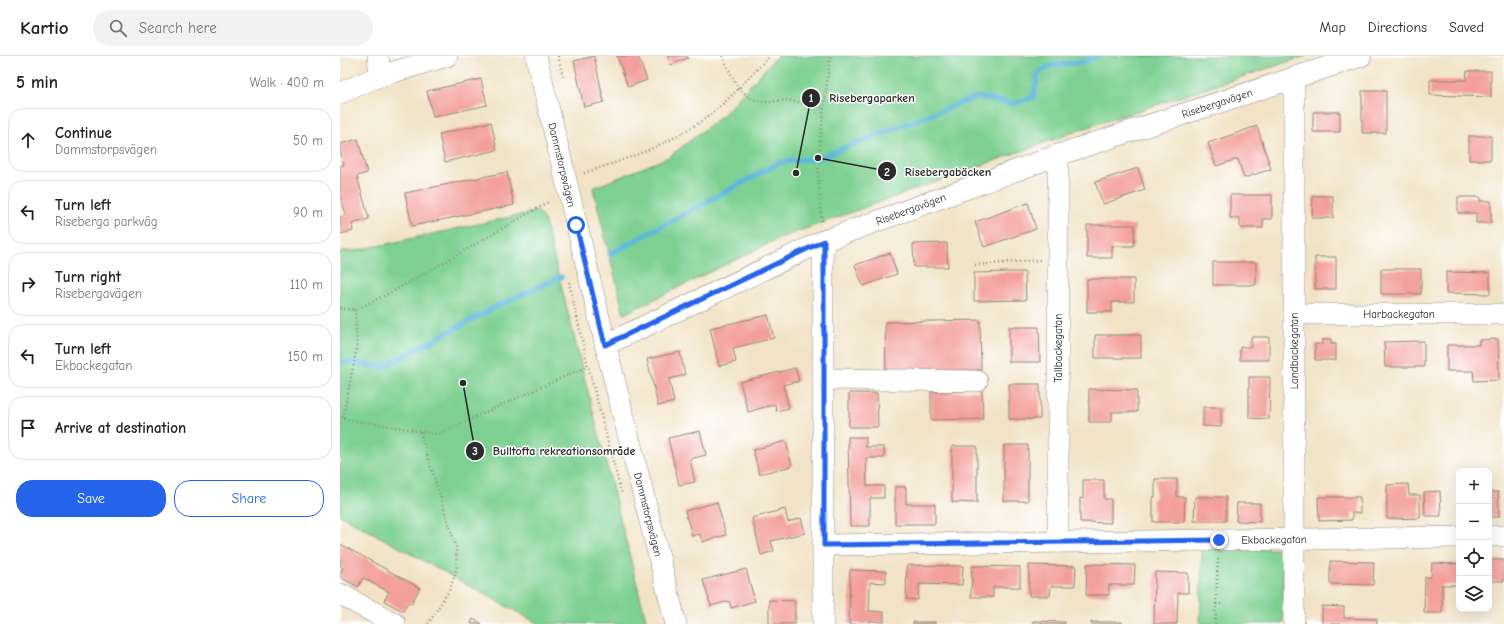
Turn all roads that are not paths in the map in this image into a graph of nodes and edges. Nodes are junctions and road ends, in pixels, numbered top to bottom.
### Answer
1 (447, 56) edge
2 (536, 56) edge
3 (1361, 56) edge
4 (379, 66) edge
5 (1294, 78) junction
6 (340, 93) edge
7 (1058, 155) junction
8 (824, 241) junction
9 (1294, 314) junction
10 (1504, 314) edge
11 (605, 345) junction
12 (824, 379) junction
13 (977, 380) dead end
14 (1492, 536) edge
15 (1504, 536) edge
16 (1456, 537) edge
17 (1294, 539) junction
18 (1058, 542) junction
19 (824, 545) junction
20 (340, 594) edge
21 (395, 624) edge
22 (676, 624) edge
23 (823, 624) edge
24 (1294, 624) edge

1 - 4 street
2 - 11 street, Dammstorpsvägen
3 - 5 street, Risebergavägen
4 - 6 street
5 - 7 street, Risebergavägen
5 - 9 street, Landbackegatan
7 - 8 street, Risebergavägen
7 - 18 street, Tallbackegatan
8 - 11 street, Risebergavägen
8 - 12 street
9 - 10 street, Harbackegatan
9 - 17 street, Landbackegatan
11 - 22 street, Dammstorpsvägen
12 - 13 street
12 - 19 street
14 - 15 street
16 - 17 street, Ekbackegatan
17 - 18 street, Ekbackegatan
17 - 24 street, Landbackegatan
18 - 19 street, Ekbackegatan
19 - 23 street
20 - 21 street

